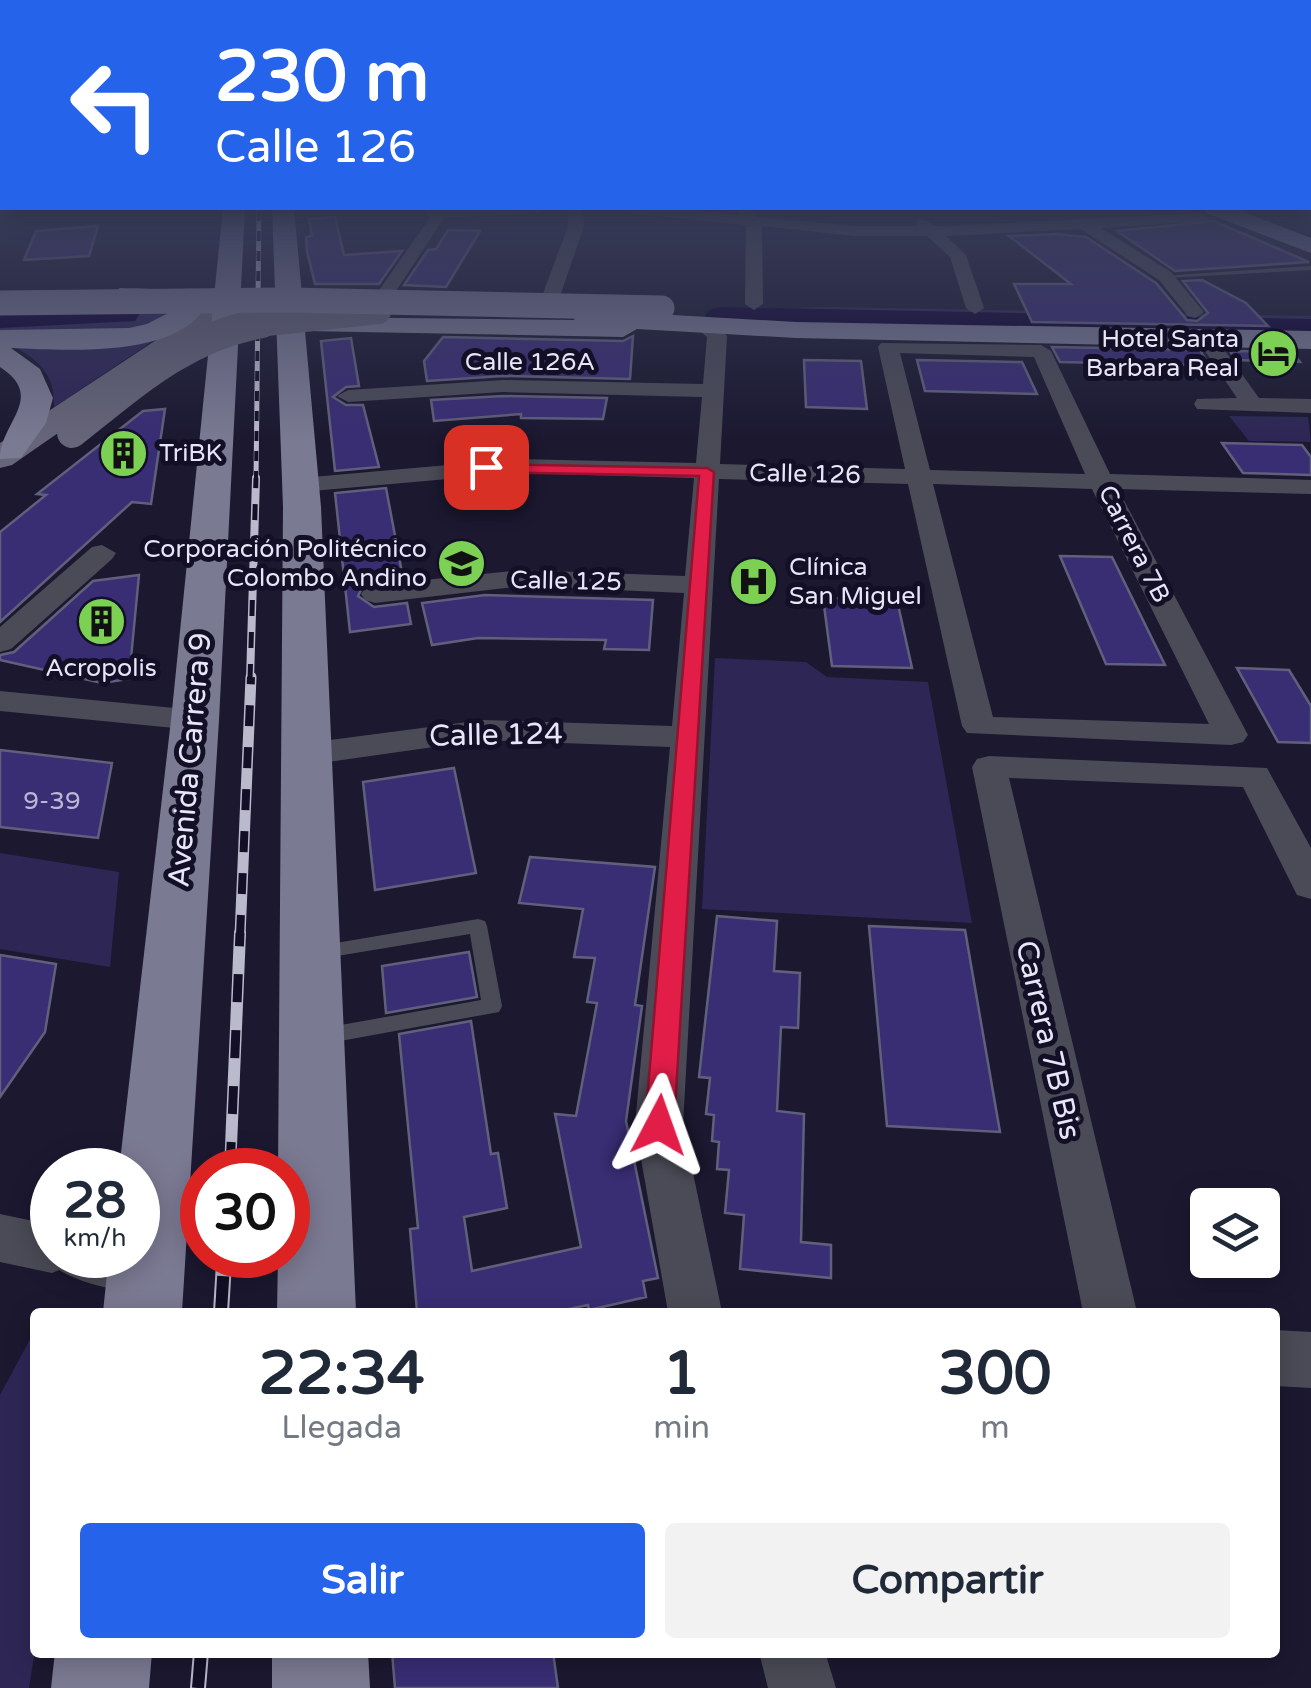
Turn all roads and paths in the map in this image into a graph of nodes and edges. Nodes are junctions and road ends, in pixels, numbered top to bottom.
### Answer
1 (231, 283) edge
2 (287, 283) edge
3 (395, 283) edge
4 (555, 283) edge
5 (754, 283) edge
6 (967, 283) edge
7 (1171, 283) edge
8 (287, 291) junction
9 (0, 294) edge
10 (230, 294) junction
11 (102, 295) junction
12 (550, 298) junction
13 (0, 303) edge
14 (381, 304) junction
15 (754, 304) junction
16 (975, 308) junction
17 (666, 314) junction
18 (1311, 314) edge
19 (1200, 325) junction
20 (0, 328) edge
21 (796, 330) junction
22 (714, 331) junction
23 (290, 334) junction
24 (1311, 338) edge
25 (0, 339) edge
26 (1041, 352) joint
27 (0, 354) edge
28 (713, 391) junction
29 (348, 396) dead end
30 (1204, 404) dead end
31 (1254, 405) junction
32 (1311, 406) edge
33 (5, 455) edge
34 (707, 472) junction
35 (919, 477) junction
36 (1102, 481) junction
37 (301, 485) junction
38 (0, 487) edge
39 (1300, 494) edge
40 (102, 553) dead end
41 (698, 585) junction
42 (376, 594) dead end
43 (0, 644) edge
44 (0, 701) edge
45 (195, 720) junction
46 (686, 737) junction
47 (984, 747) junction
48 (307, 754) junction
49 (1311, 885) edge
50 (312, 954) junction
51 (313, 1038) junction
52 (0, 1238) edge
53 (30, 1244) edge
54 (122, 1279) edge
55 (316, 1308) edge
56 (694, 1308) edge
57 (1109, 1308) edge
58 (1280, 1358) edge
59 (1311, 1360) edge
60 (103, 1658) edge
61 (320, 1658) edge
62 (794, 1658) edge
63 (100, 1688) edge
64 (320, 1688) edge
65 (802, 1688) edge

1 - 10 main road, Avenida Carrera 9
2 - 8 main road
3 - 14 street
4 - 12 street
5 - 15 street
6 - 16 street
7 - 19 street
8 - 14 main road
8 - 23 main road
9 - 11 main road
10 - 11 main road
10 - 33 main road
10 - 45 main road, Avenida Carrera 9
11 - 25 main road
12 - 14 main road
12 - 15 main road
13 - 17 main road, bridge
14 - 17 main road
14 - 20 main road, bridge
14 - 38 main road, bridge
15 - 16 main road
15 - 17 main road
16 - 19 main road
17 - 21 main road
17 - 22 street
18 - 19 main road
19 - 21 main road
19 - 24 main road
19 - 31 street
21 - 22 main road
22 - 23 main road
22 - 28 street
23 - 37 main road
26 - 35 street, Carrera 7B Bis
26 - 36 street, Carrera 7B
27 - 33 main road
28 - 29 street, Calle 126A
28 - 34 street
30 - 31 street
31 - 32 street
34 - 35 street, Calle 126
34 - 37 street, Calle 126
34 - 41 street
35 - 36 street, Calle 126
35 - 47 street, Carrera 7B Bis
36 - 39 street, Calle 126
36 - 47 street, Carrera 7B
37 - 48 main road
40 - 43 street
41 - 42 street, Calle 125
41 - 46 street
44 - 45 street
45 - 54 main road, Avenida Carrera 9
46 - 48 street, Calle 124
46 - 56 street
47 - 49 street
47 - 57 street, Carrera 7B Bis
48 - 50 main road
50 - 51 main road
50 - 51 lane
51 - 55 main road
52 - 53 street
58 - 59 street
60 - 63 main road
61 - 64 main road
62 - 65 street

